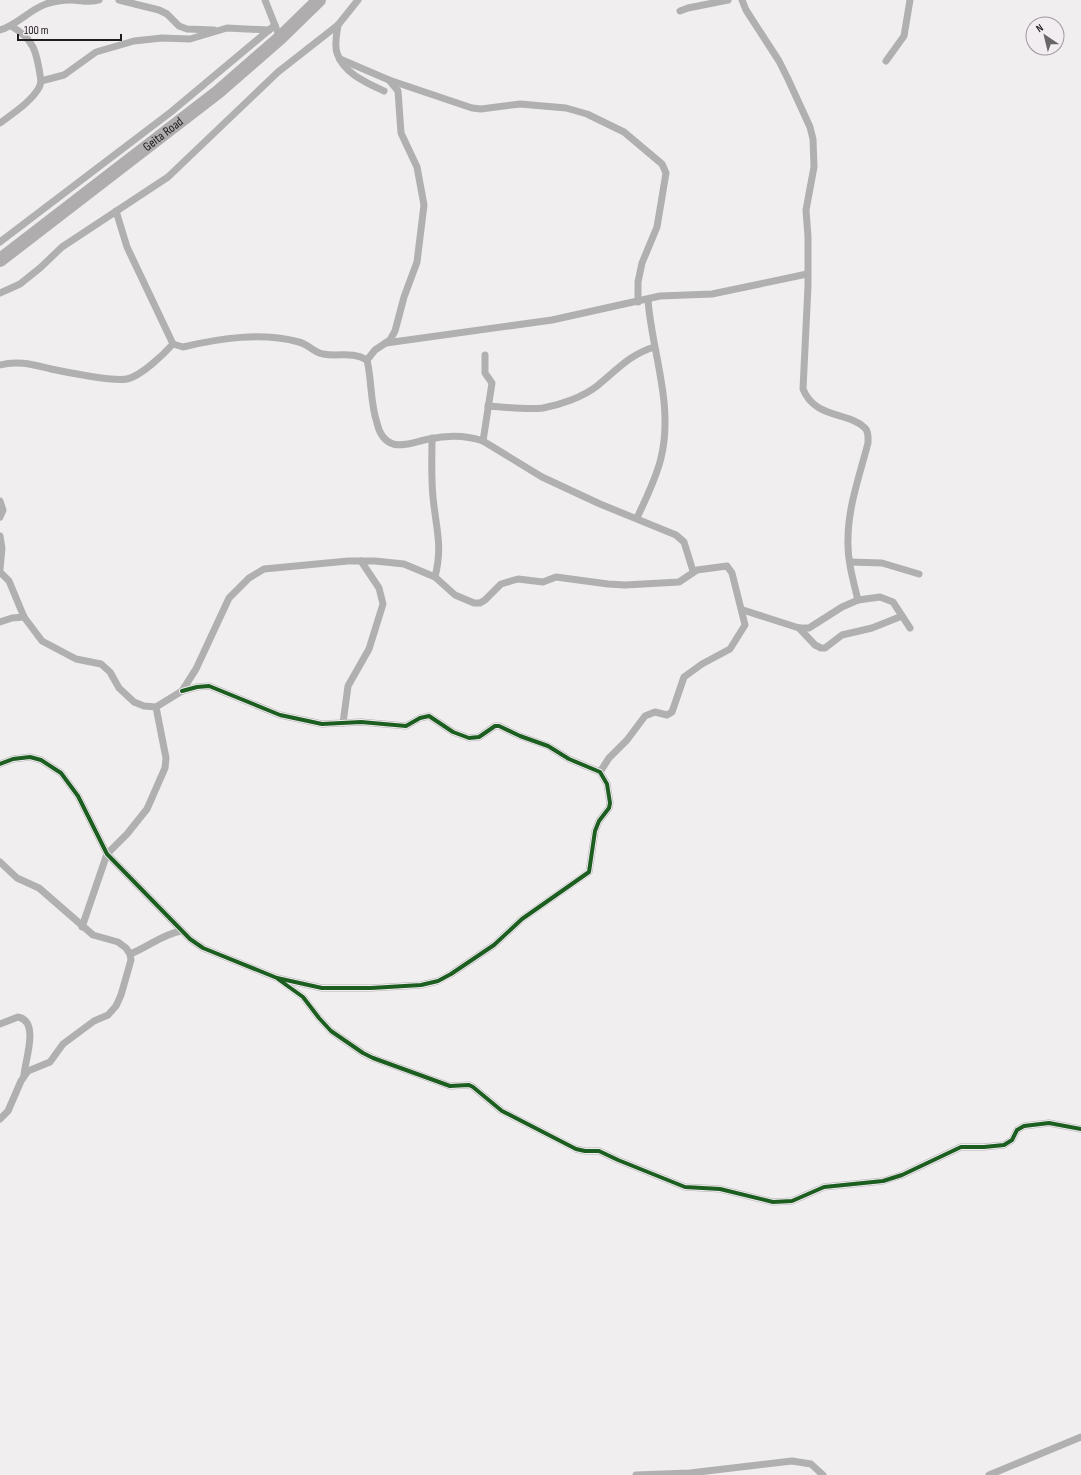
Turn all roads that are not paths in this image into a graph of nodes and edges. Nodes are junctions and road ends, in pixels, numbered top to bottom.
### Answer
1 (99, 0) edge
2 (119, 0) edge
3 (264, 0) edge
4 (319, 0) edge
5 (358, 0) edge
6 (728, 0) edge
7 (742, 0) edge
8 (910, 0) edge
9 (680, 12) dead end
10 (338, 25) junction
11 (11, 26) junction
12 (0, 30) edge
13 (214, 30) junction
14 (275, 31) junction
15 (340, 60) junction
16 (886, 61) dead end
17 (390, 80) junction
18 (41, 81) junction
19 (384, 91) dead end
20 (1, 121) edge
21 (116, 211) junction
22 (0, 242) edge
23 (0, 260) edge
24 (807, 274) junction
25 (0, 293) edge
26 (648, 300) junction
27 (638, 302) junction
28 (386, 343) junction
29 (173, 344) junction
30 (654, 347) junction
31 (485, 355) dead end
32 (367, 360) junction
33 (0, 365) edge
34 (488, 406) junction
35 (432, 438) junction
36 (483, 441) junction
37 (0, 501) edge
38 (0, 517) edge
39 (637, 518) junction
40 (0, 536) edge
41 (361, 561) junction
42 (850, 562) junction
43 (0, 570) edge
44 (694, 571) junction
45 (919, 574) dead end
46 (435, 577) junction
47 (858, 600) junction
48 (743, 610) junction
49 (902, 616) junction
50 (24, 617) junction
51 (0, 622) edge
52 (799, 628) junction
53 (910, 628) dead end
54 (182, 691) junction
55 (156, 706) junction
56 (343, 722) junction
57 (0, 764) edge
58 (600, 772) junction
59 (107, 854) junction
60 (0, 862) edge
61 (0, 872) edge
62 (13, 875) junction
63 (82, 927) junction
64 (181, 931) junction
65 (130, 954) junction
66 (277, 978) junction
67 (0, 1024) edge
68 (24, 1075) junction
69 (0, 1119) edge
70 (1081, 1129) edge
71 (1081, 1437) edge
72 (636, 1475) edge
73 (823, 1475) edge
74 (990, 1475) edge

1 - 11 street
2 - 13 street
3 - 14 street
4 - 14 highway, Geita Road
5 - 10 street
6 - 9 street
7 - 24 street
8 - 16 street
10 - 15 street
10 - 21 street
11 - 12 street
11 - 18 street
13 - 14 street
13 - 18 street
14 - 22 street
14 - 23 highway, Geita Road
15 - 17 street
15 - 19 street
17 - 27 street
17 - 28 street
18 - 20 street
21 - 25 street
21 - 29 street
24 - 26 street
24 - 42 street
26 - 27 street
26 - 30 street
27 - 28 street
28 - 32 street
29 - 32 street
29 - 33 street
30 - 34 street
30 - 39 street
31 - 34 street
32 - 35 street
34 - 36 street
35 - 36 street
35 - 46 street
36 - 39 street
37 - 38 street
39 - 44 street
40 - 43 street
41 - 46 street
41 - 54 street
41 - 56 street
42 - 45 street
42 - 47 street
43 - 50 street
44 - 46 street
44 - 48 street
47 - 49 street
47 - 52 street
48 - 52 street
48 - 58 street
49 - 52 street
49 - 53 street
50 - 51 street
50 - 55 street
54 - 55 street
54 - 56 street
55 - 59 street
56 - 58 street
57 - 59 street
58 - 66 street
59 - 63 street
59 - 64 street
60 - 62 street
61 - 62 street
62 - 63 street
63 - 65 street
64 - 65 street
64 - 66 street
65 - 68 street
66 - 70 street
67 - 68 street
68 - 69 street
71 - 74 street
72 - 73 street

